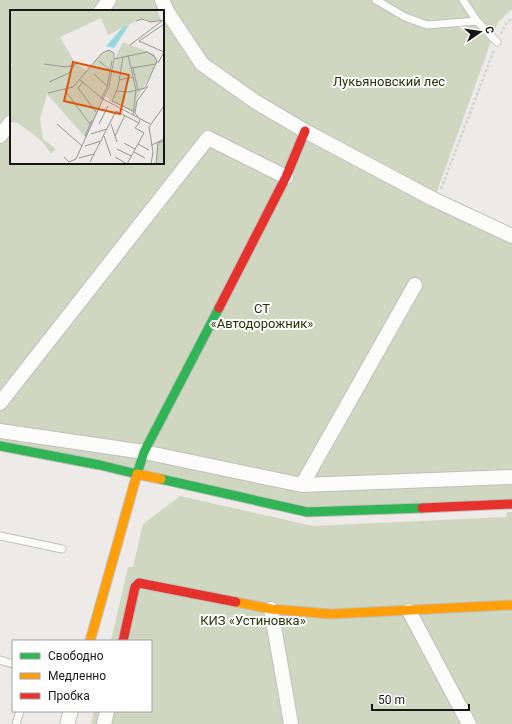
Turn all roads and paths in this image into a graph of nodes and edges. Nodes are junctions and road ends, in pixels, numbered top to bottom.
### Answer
1 (109, 0) edge
2 (162, 0) edge
3 (376, 0) edge
4 (463, 0) edge
5 (101, 10) edge
6 (512, 18) edge
7 (477, 21) junction
8 (497, 42) junction
9 (10, 123) edge
10 (305, 131) junction
11 (0, 136) edge
12 (286, 177) junction
13 (436, 200) junction
14 (512, 236) edge
15 (415, 285) dead end
16 (0, 403) edge
17 (0, 431) edge
18 (0, 446) edge
19 (144, 452) junction
20 (137, 474) junction
21 (511, 475) edge
22 (302, 485) junction
23 (512, 504) edge
24 (0, 536) edge
25 (62, 549) dead end
26 (512, 605) edge
27 (271, 609) junction
28 (409, 612) junction
29 (90, 640) edge
30 (123, 640) edge
31 (0, 660) edge
32 (12, 664) edge
33 (20, 712) edge
34 (70, 712) edge
35 (107, 712) edge
36 (16, 724) edge
37 (67, 724) edge
38 (104, 724) edge
39 (290, 724) edge
40 (468, 724) edge

1 - 5 street
2 - 10 street
3 - 7 lane
4 - 7 lane
6 - 8 path
7 - 8 lane
8 - 13 path
9 - 11 street
10 - 12 street
10 - 13 street
12 - 16 street
12 - 19 street
13 - 14 street
15 - 22 street
17 - 19 street
18 - 20 street
19 - 20 street
19 - 22 street
20 - 23 street
20 - 29 street
21 - 22 street
24 - 25 lane
26 - 28 street
27 - 28 street
27 - 30 street
27 - 39 street
28 - 40 street
31 - 32 lane
33 - 36 lane
34 - 37 street
35 - 38 street

